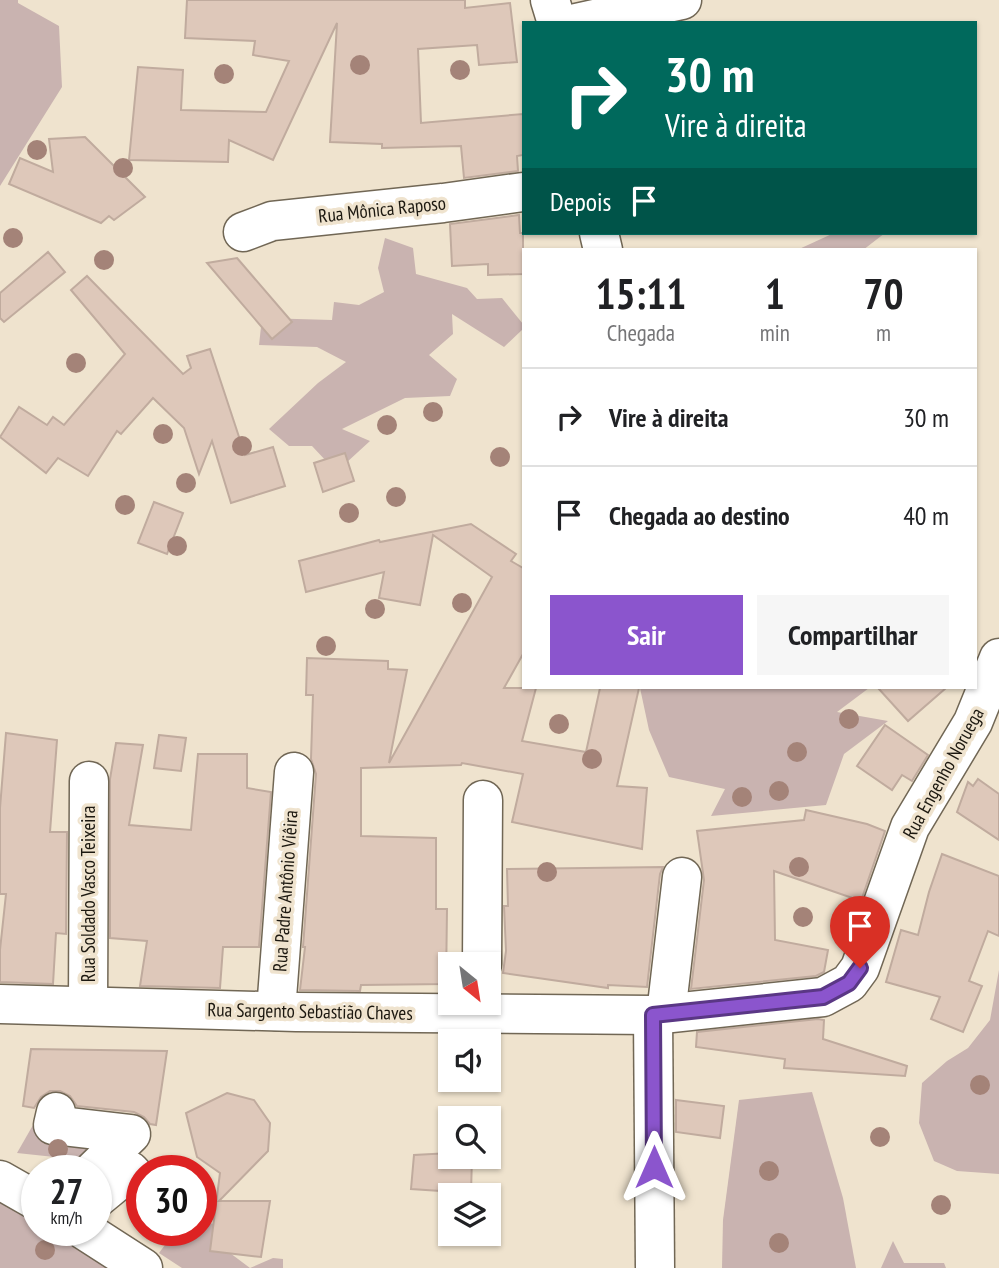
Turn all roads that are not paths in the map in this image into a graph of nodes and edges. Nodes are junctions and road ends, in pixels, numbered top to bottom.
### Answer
1 (550, 0) edge
2 (682, 0) edge
3 (556, 21) edge
4 (585, 21) edge
5 (522, 192) edge
6 (243, 232) dead end
7 (999, 658) edge
8 (294, 772) dead end
9 (89, 781) dead end
10 (483, 800) dead end
11 (681, 877) dead end
12 (482, 952) edge
13 (860, 968) joint
14 (0, 1004) edge
15 (88, 1006) junction
16 (438, 1008) edge
17 (501, 1009) edge
18 (276, 1010) junction
19 (660, 1014) junction
20 (56, 1112) dead end
21 (109, 1155) edge
22 (126, 1174) edge
23 (0, 1180) edge
24 (112, 1186) edge
25 (21, 1192) edge
26 (107, 1246) edge
27 (135, 1266) edge
28 (655, 1268) edge

1 - 3 street
2 - 4 street
5 - 6 street, Rua Mônica Raposo
7 - 13 street, Rua Engenho Noruega
8 - 18 street, Rua Padre Antônio Viêira
9 - 15 street, Rua Soldado Vasco Teixeira
10 - 12 street
11 - 19 street
13 - 19 street, Rua Sargento Sebastião Chaves
14 - 15 street, Rua Sargento Sebastião Chaves
15 - 18 street, Rua Sargento Sebastião Chaves
16 - 18 street, Rua Sargento Sebastião Chaves
17 - 19 street, Rua Sargento Sebastião Chaves
19 - 28 street
20 - 21 street
22 - 24 street
23 - 25 street
26 - 27 street

